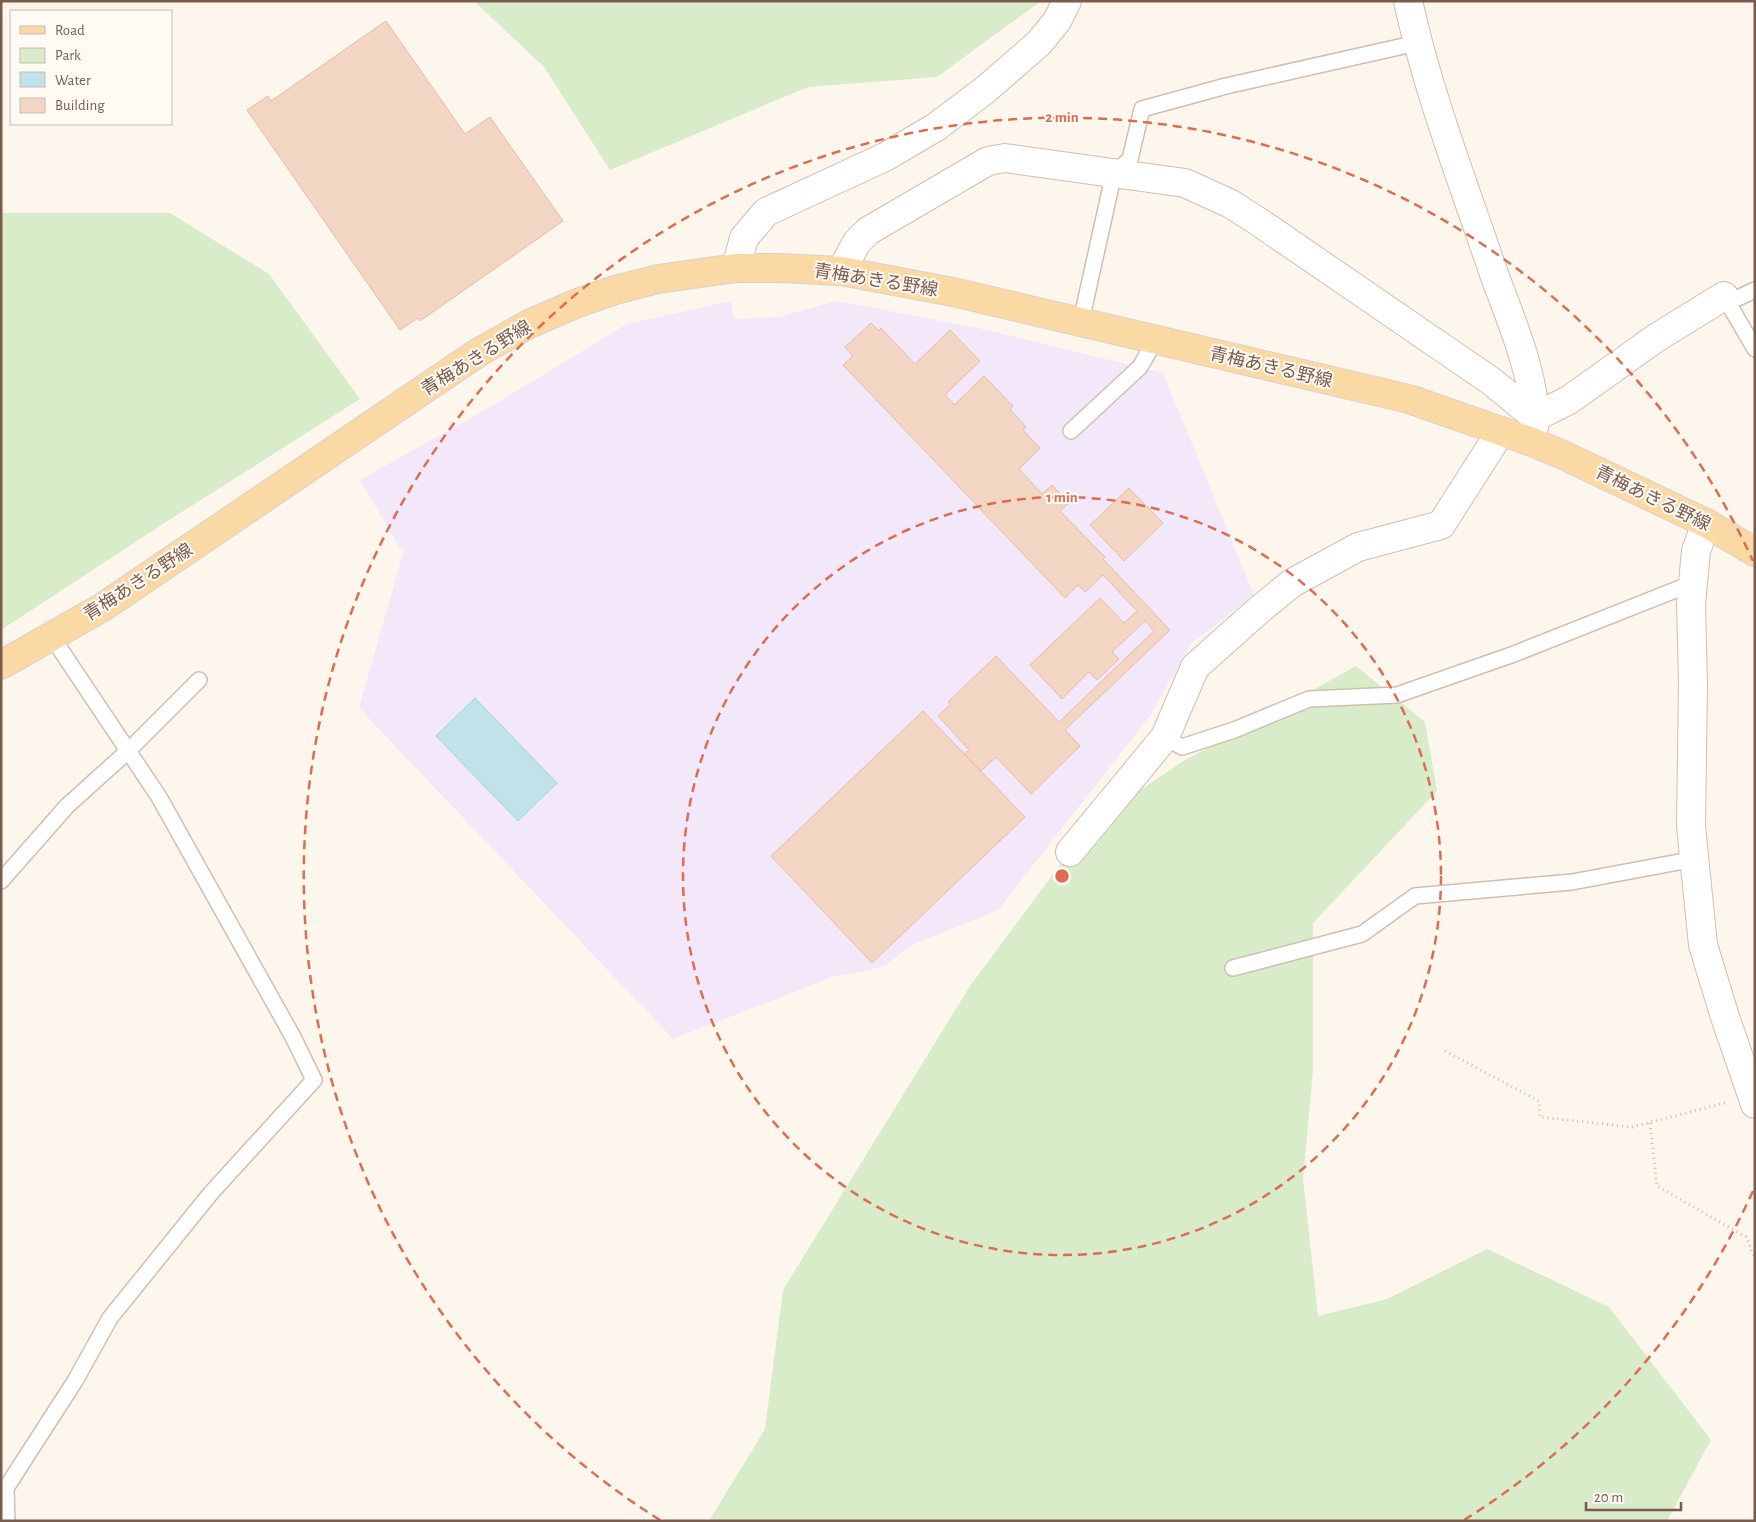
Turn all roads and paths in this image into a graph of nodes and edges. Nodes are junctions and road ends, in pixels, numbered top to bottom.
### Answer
1 (1067, 1) edge
2 (1408, 1) edge
3 (1417, 43) junction
4 (1116, 172) junction
5 (736, 268) junction
6 (841, 271) junction
7 (1755, 290) edge
8 (1726, 299) junction
9 (1081, 321) junction
10 (1156, 339) junction
11 (1755, 349) edge
12 (1534, 430) junction
13 (1072, 431) dead end
14 (1501, 431) junction
15 (1706, 523) junction
16 (1755, 552) edge
17 (1693, 583) junction
18 (52, 637) junction
19 (1, 665) edge
20 (199, 680) dead end
21 (1165, 737) junction
22 (128, 752) junction
23 (1070, 852) dead end
24 (1695, 859) junction
25 (1, 881) edge
26 (1233, 968) dead end
27 (1445, 1051) dead end
28 (1753, 1100) edge
29 (1650, 1123) junction
30 (1755, 1259) edge
31 (7, 1521) edge

1 - 5 street
2 - 3 street
3 - 4 lane
3 - 12 street
4 - 6 street
4 - 9 lane
4 - 12 street
5 - 6 main road, 青梅あきる野線
5 - 18 main road, 青梅あきる野線
6 - 9 main road, 青梅あきる野線
7 - 8 lane
8 - 11 lane
8 - 12 street
9 - 10 main road, 青梅あきる野線
10 - 13 lane
10 - 14 main road, 青梅あきる野線
12 - 14 main road, 青梅あきる野線
12 - 15 main road, 青梅あきる野線
14 - 21 street
15 - 16 main road, 青梅あきる野線
15 - 17 street
17 - 21 lane
17 - 24 street
18 - 19 main road, 青梅あきる野線
18 - 22 lane
20 - 22 lane
21 - 23 street
22 - 25 lane
22 - 31 lane
24 - 26 lane
24 - 28 street
27 - 29 path
28 - 29 path
29 - 30 path

